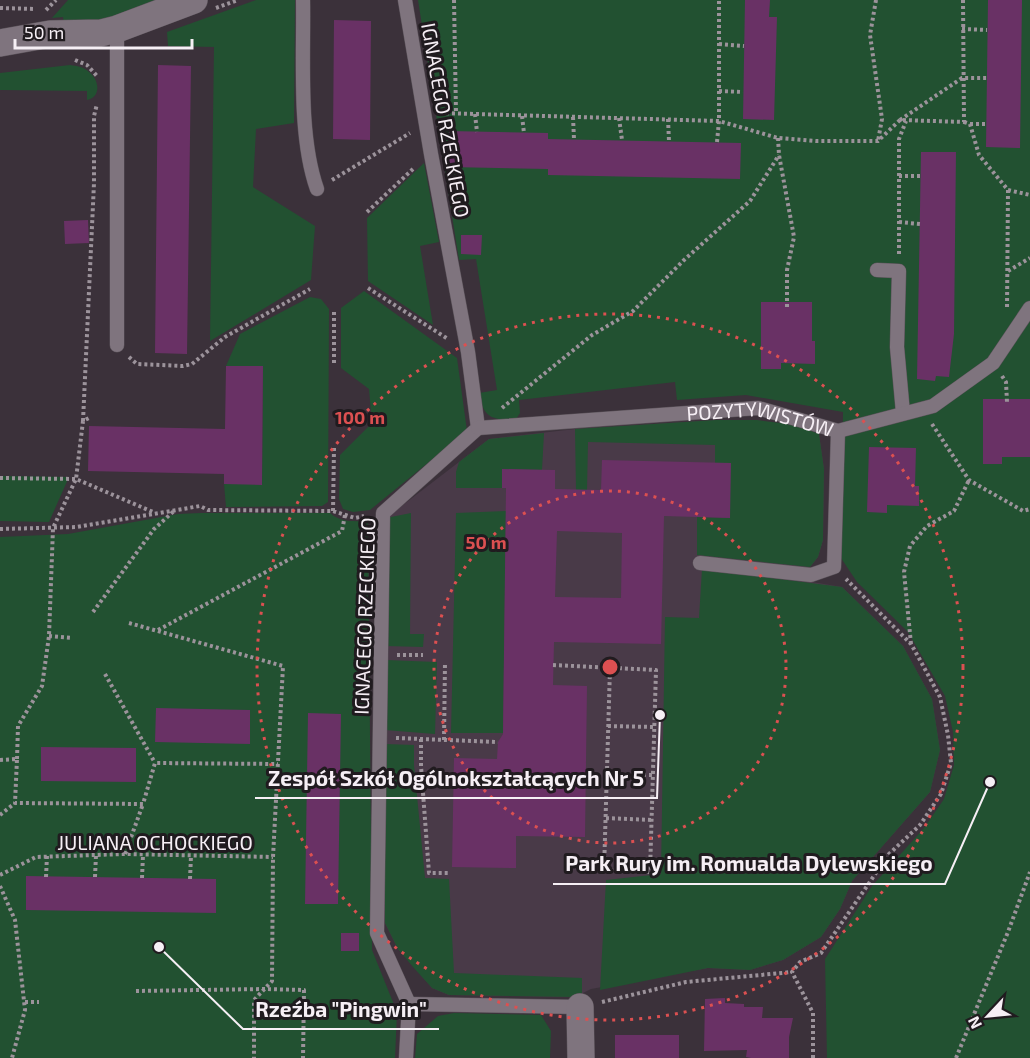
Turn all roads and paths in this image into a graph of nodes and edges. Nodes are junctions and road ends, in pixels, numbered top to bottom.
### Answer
1 (56, 0) edge
2 (238, 0) edge
3 (303, 0) edge
4 (405, 0) edge
5 (454, 0) edge
6 (719, 0) edge
7 (876, 0) edge
8 (963, 0) edge
9 (200, 6) edge
10 (0, 8) edge
11 (117, 29) junction
12 (962, 29) junction
13 (987, 30) dead end
14 (0, 43) edge
15 (719, 44) junction
16 (744, 46) dead end
17 (69, 60) dead end
18 (962, 78) junction
19 (987, 78) dead end
20 (100, 82) dead end
21 (719, 91) junction
22 (743, 92) dead end
23 (99, 96) dead end
24 (456, 113) junction
25 (476, 114) junction
26 (522, 115) junction
27 (573, 117) junction
28 (425, 118) junction
29 (618, 118) junction
30 (668, 119) junction
31 (900, 120) junction
32 (719, 121) junction
33 (906, 121) junction
34 (964, 122) junction
35 (970, 124) junction
36 (986, 124) dead end
37 (477, 132) dead end
38 (524, 133) dead end
39 (778, 138) junction
40 (574, 139) dead end
41 (622, 140) dead end
42 (669, 141) dead end
43 (878, 141) junction
44 (717, 142) dead end
45 (431, 154) junction
46 (779, 155) junction
47 (899, 176) junction
48 (921, 176) dead end
49 (317, 189) joint
50 (1008, 190) junction
51 (1030, 195) edge
52 (367, 212) dead end
53 (899, 222) junction
54 (920, 224) dead end
55 (1030, 258) edge
56 (877, 270) dead end
57 (898, 271) junction
58 (1007, 271) junction
59 (368, 288) dead end
60 (310, 289) dead end
61 (787, 307) dead end
62 (1030, 308) edge
63 (334, 312) dead end
64 (1006, 342) junction
65 (122, 348) joint
66 (468, 352) junction
67 (334, 363) dead end
68 (993, 363) junction
69 (1007, 402) dead end
70 (903, 413) junction
71 (89, 418) dead end
72 (83, 421) junction
73 (478, 428) junction
74 (837, 431) junction
75 (334, 448) dead end
76 (0, 478) edge
77 (76, 479) junction
78 (969, 480) junction
79 (1030, 509) edge
80 (174, 510) junction
81 (333, 511) junction
82 (153, 512) junction
83 (383, 513) junction
84 (345, 515) junction
85 (53, 528) junction
86 (0, 529) edge
87 (700, 562) dead end
88 (834, 567) junction
89 (93, 612) dead end
90 (129, 623) dead end
91 (157, 631) junction
92 (49, 636) junction
93 (72, 638) dead end
94 (911, 644) junction
95 (414, 655) dead end
96 (423, 655) dead end
97 (445, 663) dead end
98 (553, 665) dead end
99 (610, 668) junction
100 (105, 674) dead end
101 (608, 726) junction
102 (654, 727) junction
103 (411, 739) dead end
104 (421, 739) junction
105 (444, 740) junction
106 (498, 742) dead end
107 (17, 759) junction
108 (0, 760) edge
109 (155, 763) junction
110 (278, 764) junction
111 (607, 774) junction
112 (653, 775) junction
113 (15, 803) junction
114 (143, 804) junction
115 (0, 815) edge
116 (606, 818) junction
117 (652, 820) junction
118 (125, 854) junction
119 (96, 855) junction
120 (144, 855) junction
121 (47, 856) junction
122 (191, 856) junction
123 (273, 857) junction
124 (1030, 872) edge
125 (449, 873) dead end
126 (0, 875) edge
127 (46, 877) dead end
128 (95, 877) dead end
129 (142, 878) dead end
130 (190, 879) dead end
131 (0, 886) edge
132 (792, 972) junction
133 (264, 989) junction
134 (136, 991) dead end
135 (25, 1002) junction
136 (39, 1002) dead end
137 (409, 1004) junction
138 (580, 1007) junction
139 (12, 1058) edge
140 (254, 1058) edge
141 (303, 1058) edge
142 (406, 1058) edge
143 (581, 1058) edge
144 (813, 1058) edge
145 (956, 1058) edge

1 - 10 path
2 - 9 path
3 - 49 lane
4 - 28 lane, IGNACEGO RZECKIEGO
5 - 24 path
6 - 15 path
7 - 43 path
8 - 12 path
9 - 11 street
11 - 14 street
11 - 65 lane
12 - 13 path
12 - 18 path
15 - 16 path
15 - 21 path
17 - 20 path
18 - 19 path
18 - 31 path
18 - 34 path
21 - 22 path
21 - 32 path
23 - 72 path
24 - 25 path
24 - 28 path
25 - 26 path
25 - 37 path
26 - 27 path
26 - 38 path
27 - 29 path
27 - 40 path
28 - 45 lane, IGNACEGO RZECKIEGO
28 - 49 path
29 - 30 path
29 - 41 path
30 - 32 path
30 - 42 path
31 - 33 path
31 - 43 path
32 - 39 path
32 - 44 path
33 - 34 path
33 - 47 path
34 - 35 path
35 - 36 path
35 - 50 path
39 - 43 path
39 - 46 path
45 - 52 path
45 - 66 lane, IGNACEGO RZECKIEGO
46 - 61 path
46 - 73 path
47 - 48 path
47 - 53 path
50 - 51 path
50 - 58 path
53 - 54 path
53 - 57 path
55 - 58 path
56 - 57 lane
57 - 70 lane
58 - 64 path
59 - 66 path
60 - 65 path
62 - 64 lane, POZYTYWISTÓW
63 - 67 path
64 - 68 lane, POZYTYWISTÓW
66 - 73 lane, IGNACEGO RZECKIEGO
68 - 69 path
68 - 70 lane, POZYTYWISTÓW
70 - 74 lane, POZYTYWISTÓW
70 - 78 path
71 - 72 path
72 - 77 path
73 - 74 lane, POZYTYWISTÓW
73 - 83 lane, IGNACEGO RZECKIEGO
74 - 88 lane
75 - 81 path
76 - 77 path
77 - 82 path
77 - 85 path
78 - 79 path
78 - 94 path
80 - 81 path
80 - 82 path
80 - 89 path
81 - 84 path
82 - 85 path
83 - 84 path
83 - 137 lane, IGNACEGO RZECKIEGO
84 - 91 path
85 - 86 path
85 - 92 path
87 - 88 lane
88 - 94 path
90 - 91 path
91 - 110 path
92 - 93 path
92 - 107 path
94 - 132 path
95 - 96 path
97 - 105 path
98 - 99 path
99 - 101 path
99 - 102 path
100 - 109 path
101 - 102 path
101 - 111 path
102 - 112 path
103 - 104 path
104 - 105 path
104 - 125 path
105 - 106 path
107 - 108 path
107 - 113 path
109 - 110 path
109 - 114 path
110 - 123 path
111 - 112 path
111 - 116 path
112 - 117 path
113 - 114 path
113 - 115 path
114 - 118 path
116 - 117 path
116 - 117 path
118 - 119 path, JULIANA OCHOCKIEGO
118 - 120 path, JULIANA OCHOCKIEGO
119 - 121 path, JULIANA OCHOCKIEGO
119 - 128 path
120 - 122 path, JULIANA OCHOCKIEGO
120 - 129 path
121 - 126 path, JULIANA OCHOCKIEGO
121 - 127 path
122 - 123 path, JULIANA OCHOCKIEGO
122 - 130 path
123 - 133 path
124 - 145 path
131 - 135 path
132 - 138 path
132 - 144 path
133 - 134 path
133 - 140 path
133 - 141 path
135 - 136 path
135 - 139 path
137 - 138 lane
137 - 142 lane, IGNACEGO RZECKIEGO
138 - 143 street

